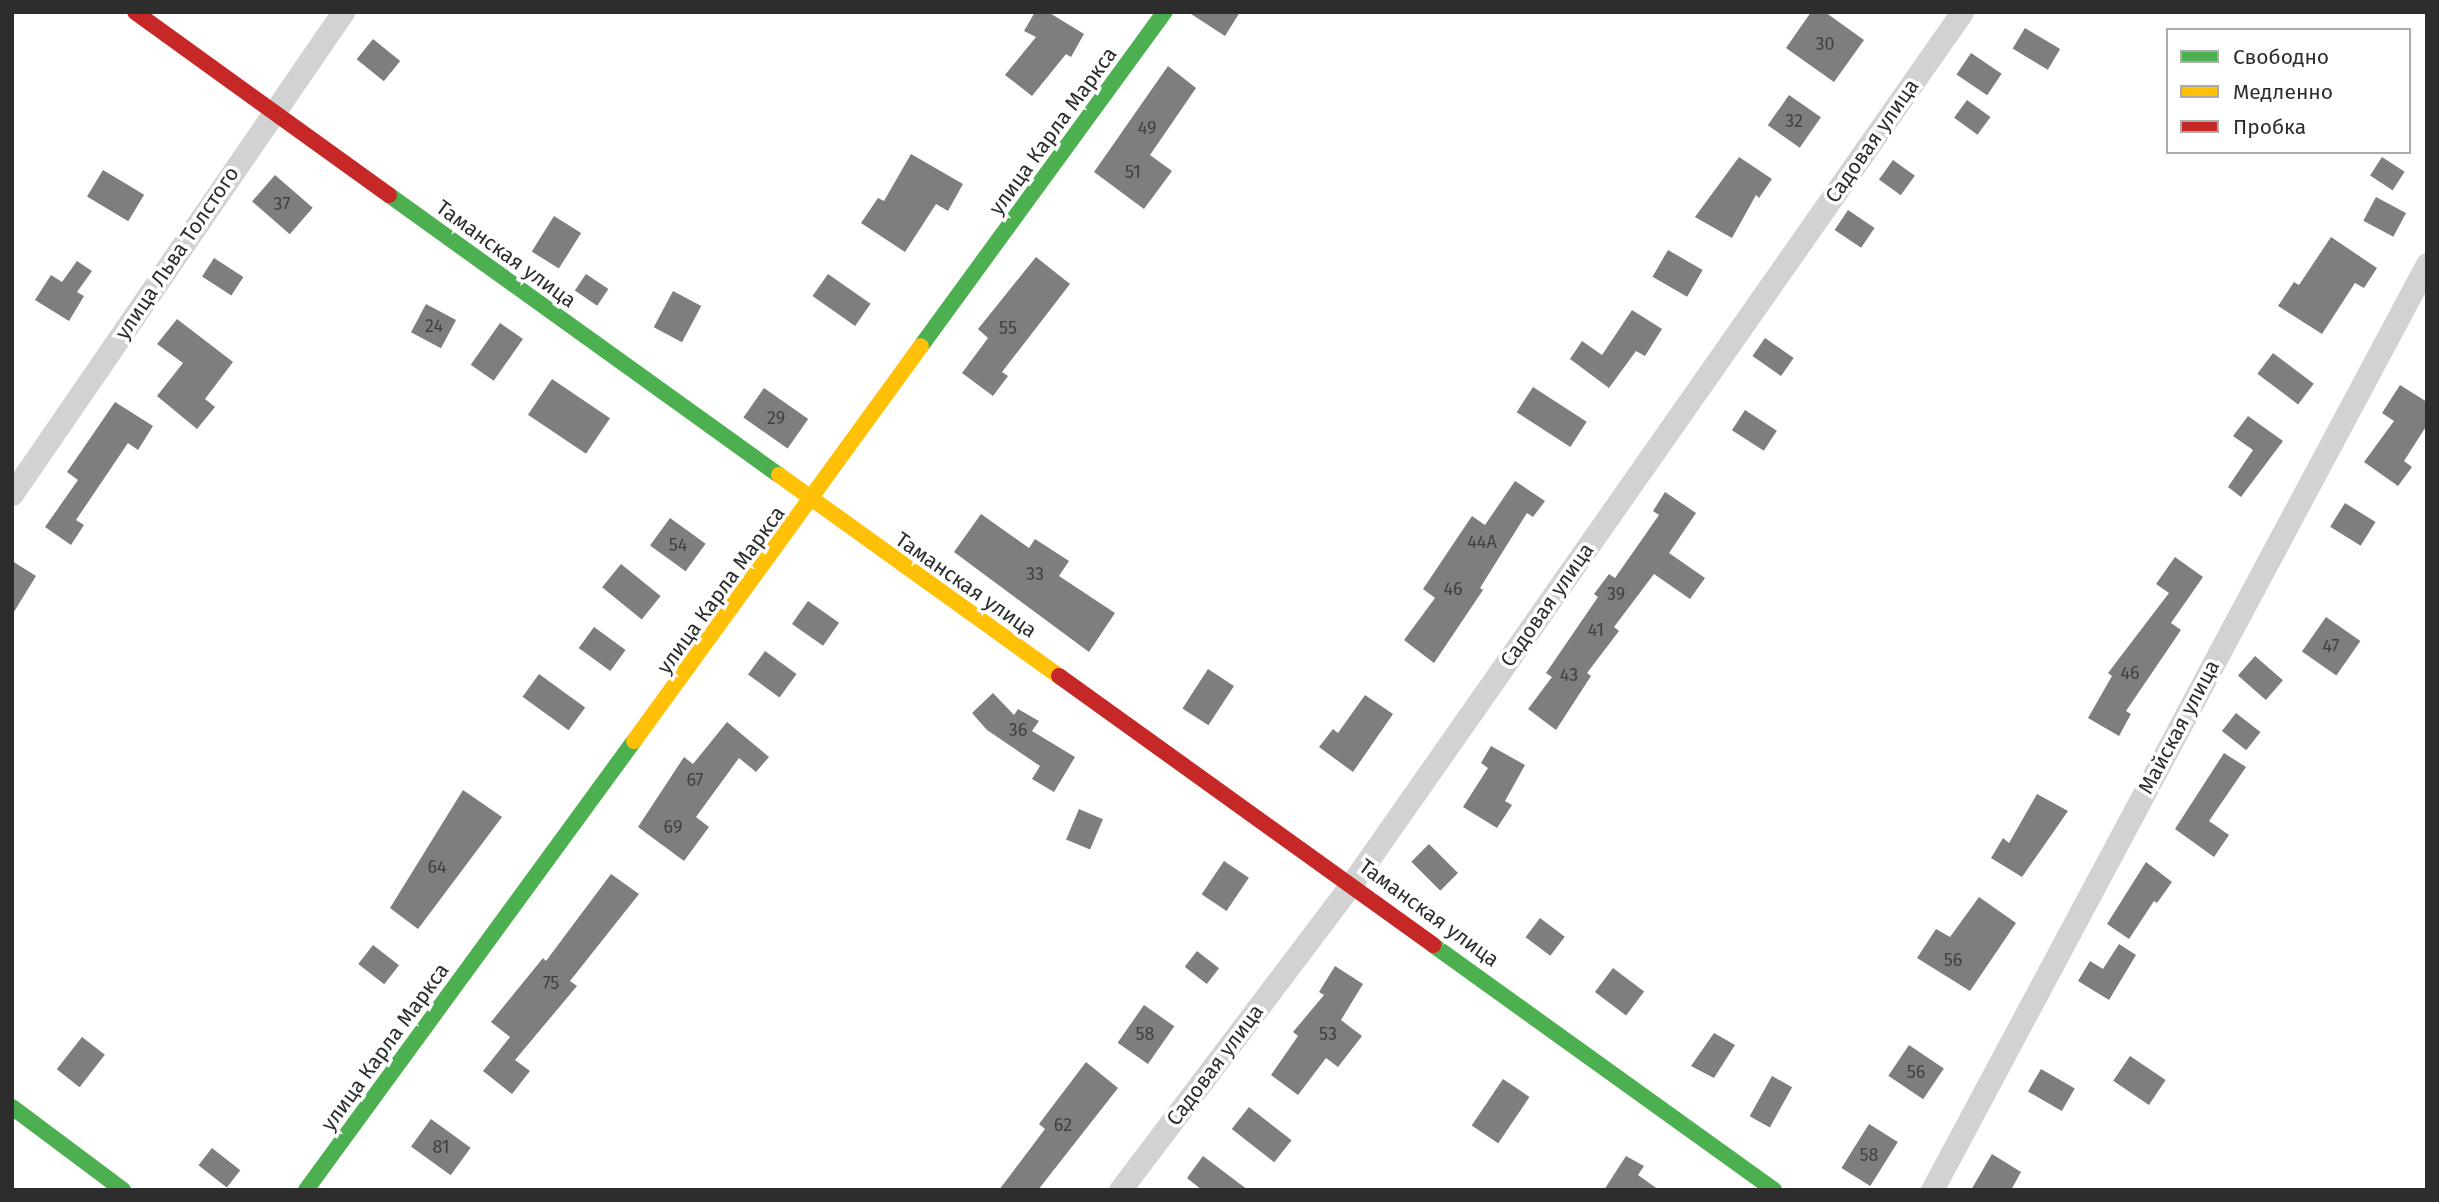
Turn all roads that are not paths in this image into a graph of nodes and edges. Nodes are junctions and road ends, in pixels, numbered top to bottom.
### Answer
1 (135, 12) edge
2 (343, 12) edge
3 (1165, 12) edge
4 (1962, 12) edge
5 (274, 110) junction
6 (2427, 264) edge
7 (12, 494) edge
8 (812, 502) junction
9 (1352, 883) junction
10 (12, 1107) edge
11 (123, 1190) edge
12 (306, 1190) edge
13 (1120, 1190) edge
14 (1774, 1190) edge
15 (1932, 1190) edge

1 - 5 street, Таманская улица
2 - 5 street, улица Льва Толстого
3 - 8 street, улица Карла Маркса
4 - 9 street, Садовая улица
5 - 7 street, улица Льва Толстого
5 - 8 street, Таманская улица
6 - 15 street, Майская улица
8 - 9 street, Таманская улица
8 - 12 street, улица Карла Маркса
9 - 13 street, Садовая улица
9 - 14 street, Таманская улица
10 - 11 street

